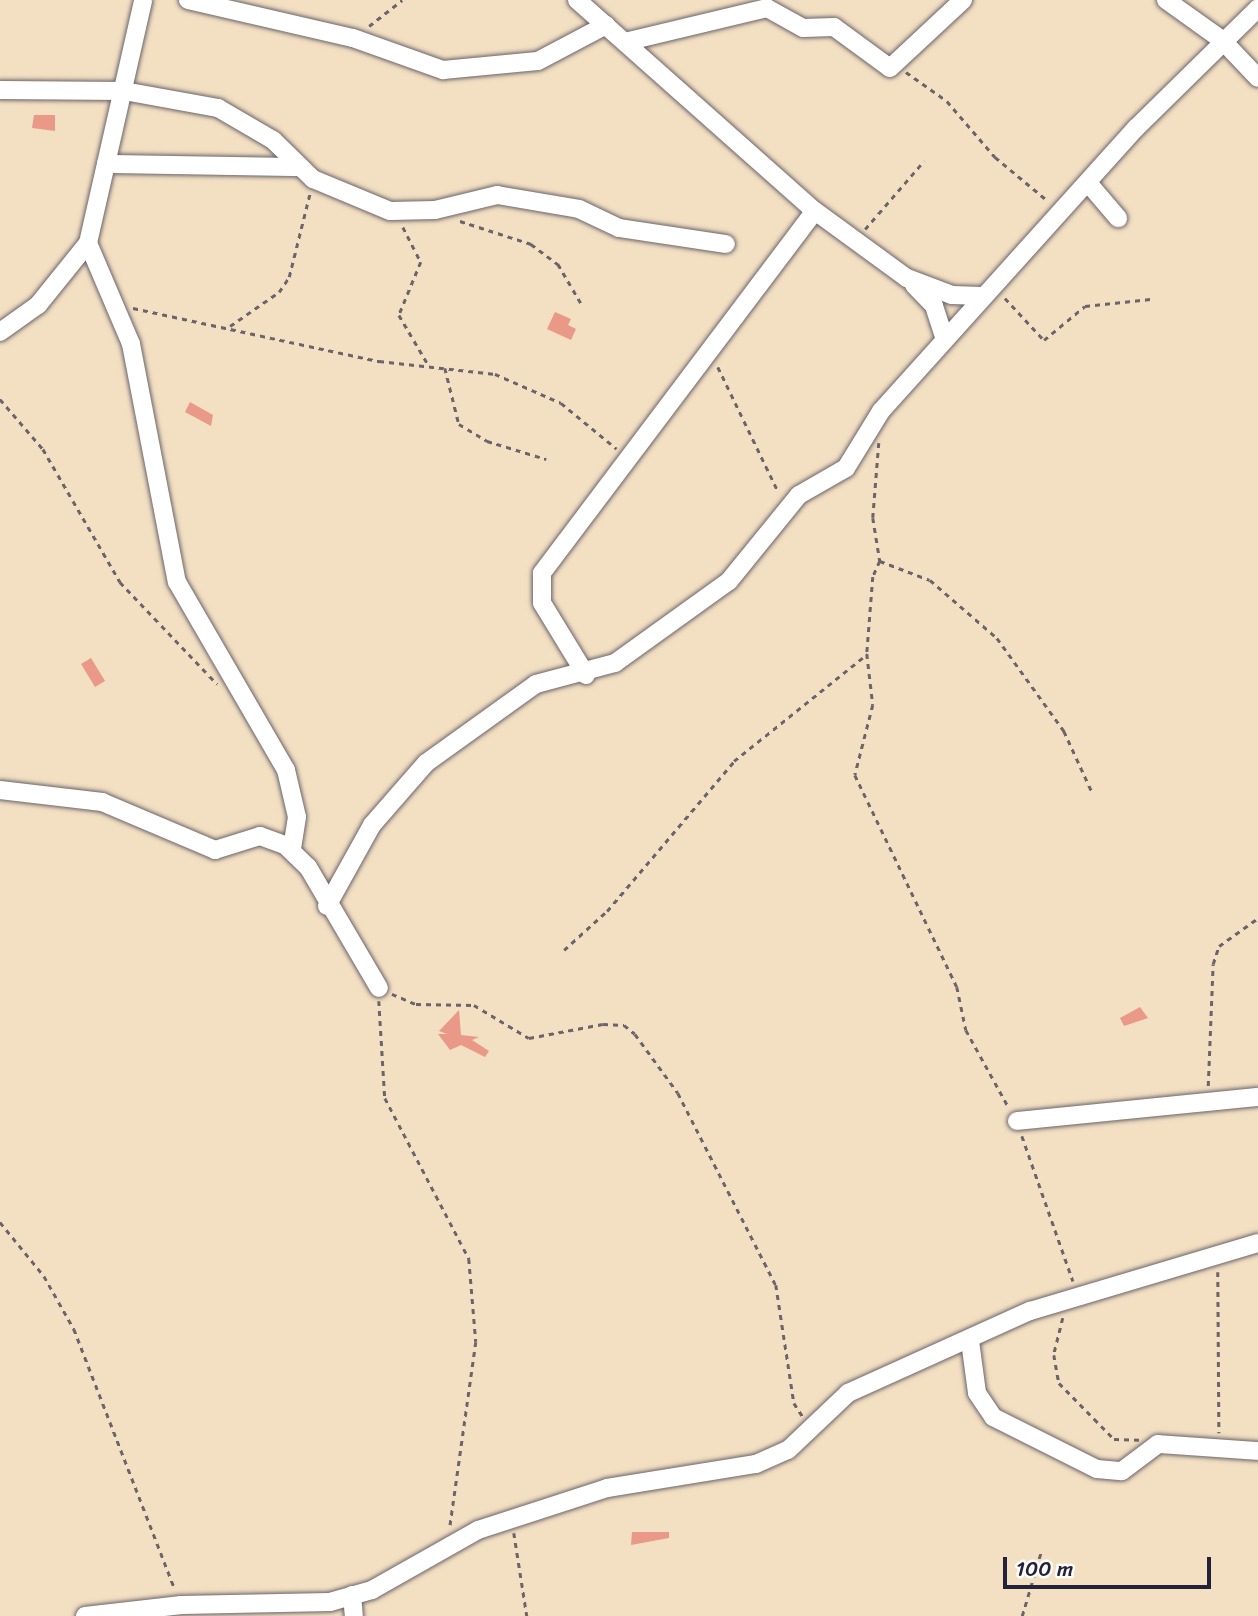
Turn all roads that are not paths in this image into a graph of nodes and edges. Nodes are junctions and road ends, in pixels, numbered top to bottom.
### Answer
1 (143, 0) edge
2 (188, 0) edge
3 (577, 0) edge
4 (963, 0) edge
5 (1166, 0) edge
6 (1258, 8) edge
7 (606, 25) junction
8 (1222, 40) junction
9 (629, 41) junction
10 (1258, 78) edge
11 (0, 90) edge
12 (124, 91) junction
13 (107, 164) junction
14 (298, 167) junction
15 (1088, 184) junction
16 (815, 211) junction
17 (1118, 218) dead end
18 (88, 243) junction
19 (726, 244) dead end
20 (907, 278) junction
21 (988, 290) junction
22 (0, 332) edge
23 (945, 339) junction
24 (586, 675) junction
25 (0, 790) edge
26 (292, 850) junction
27 (327, 906) junction
28 (379, 988) road end
29 (1258, 1097) edge
30 (1017, 1121) road end
31 (1258, 1243) edge
32 (970, 1341) junction
33 (1258, 1451) edge
34 (352, 1595) junction
35 (85, 1616) edge
36 (354, 1616) edge

1 - 12 street
2 - 7 street
3 - 7 street
4 - 9 street
5 - 8 street
6 - 8 street
7 - 9 street
8 - 10 street
8 - 15 street
9 - 16 street
11 - 12 street
12 - 13 street
12 - 14 street
13 - 14 street
13 - 18 street
14 - 19 street
15 - 17 street
15 - 21 street
16 - 20 street
16 - 24 street
18 - 22 street
18 - 26 street
20 - 21 street
20 - 23 street
21 - 23 street
23 - 24 street
24 - 27 street
25 - 26 street
26 - 27 street
27 - 28 street
29 - 30 street
31 - 32 street
32 - 33 street
32 - 34 street
34 - 35 street
34 - 36 street

